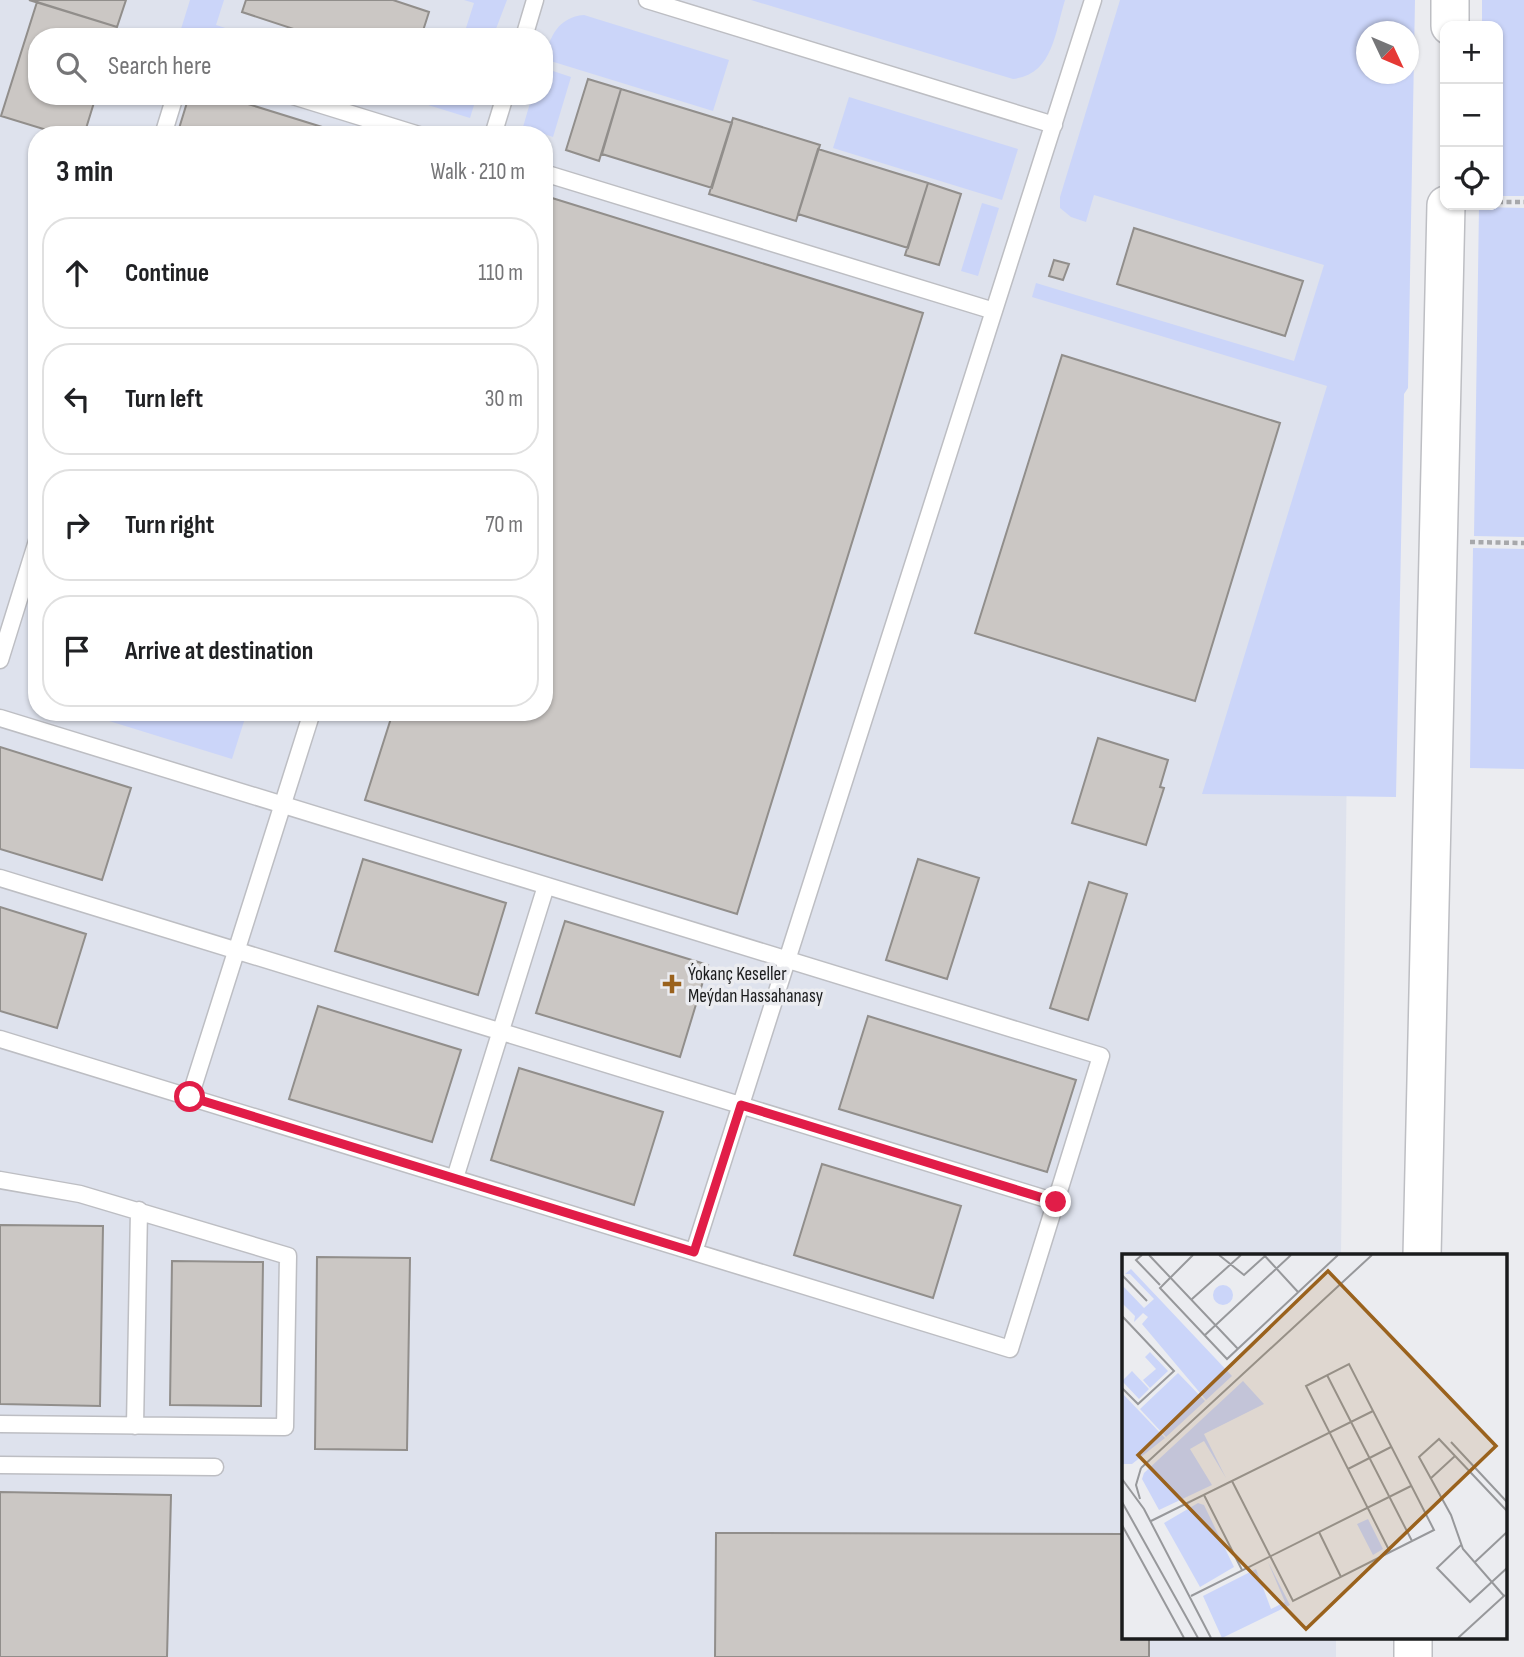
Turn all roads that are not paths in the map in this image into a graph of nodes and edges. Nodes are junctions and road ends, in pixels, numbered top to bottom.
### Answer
1 (536, 0) edge
2 (647, 0) edge
3 (1093, 0) edge
4 (1450, 0) edge
5 (1450, 21) edge
6 (527, 28) edge
7 (172, 105) edge
8 (322, 105) edge
9 (502, 105) edge
10 (1054, 124) junction
11 (166, 126) edge
12 (390, 126) edge
13 (496, 126) edge
14 (553, 176) edge
15 (1446, 210) edge
16 (994, 312) junction
17 (28, 570) edge
18 (0, 660) edge
19 (0, 718) edge
20 (309, 721) edge
21 (282, 805) junction
22 (0, 878) edge
23 (546, 886) junction
24 (237, 950) junction
25 (787, 960) junction
26 (500, 1032) junction
27 (0, 1039) edge
28 (190, 1097) junction
29 (741, 1105) junction
30 (455, 1178) junction
31 (0, 1180) edge
32 (1056, 1202) junction
33 (139, 1210) junction
34 (694, 1252) junction
35 (1422, 1254) edge
36 (0, 1424) edge
37 (135, 1426) junction
38 (0, 1465) edge
39 (215, 1467) dead end

1 - 6 lane
2 - 10 lane
3 - 10 lane
4 - 5 street
7 - 11 lane
8 - 12 lane
9 - 13 lane
10 - 16 lane
14 - 16 lane
15 - 35 street
16 - 25 lane
17 - 18 lane
19 - 21 lane
20 - 21 lane
21 - 23 lane
21 - 24 lane
22 - 24 lane
23 - 25 lane
23 - 26 lane
24 - 26 lane
24 - 28 lane
25 - 29 lane
25 - 32 lane
26 - 29 lane
26 - 30 lane
27 - 28 lane
28 - 30 lane
29 - 32 lane
29 - 34 lane
30 - 34 lane
31 - 33 lane
32 - 34 lane
33 - 37 lane
33 - 37 lane
36 - 37 lane
38 - 39 lane

